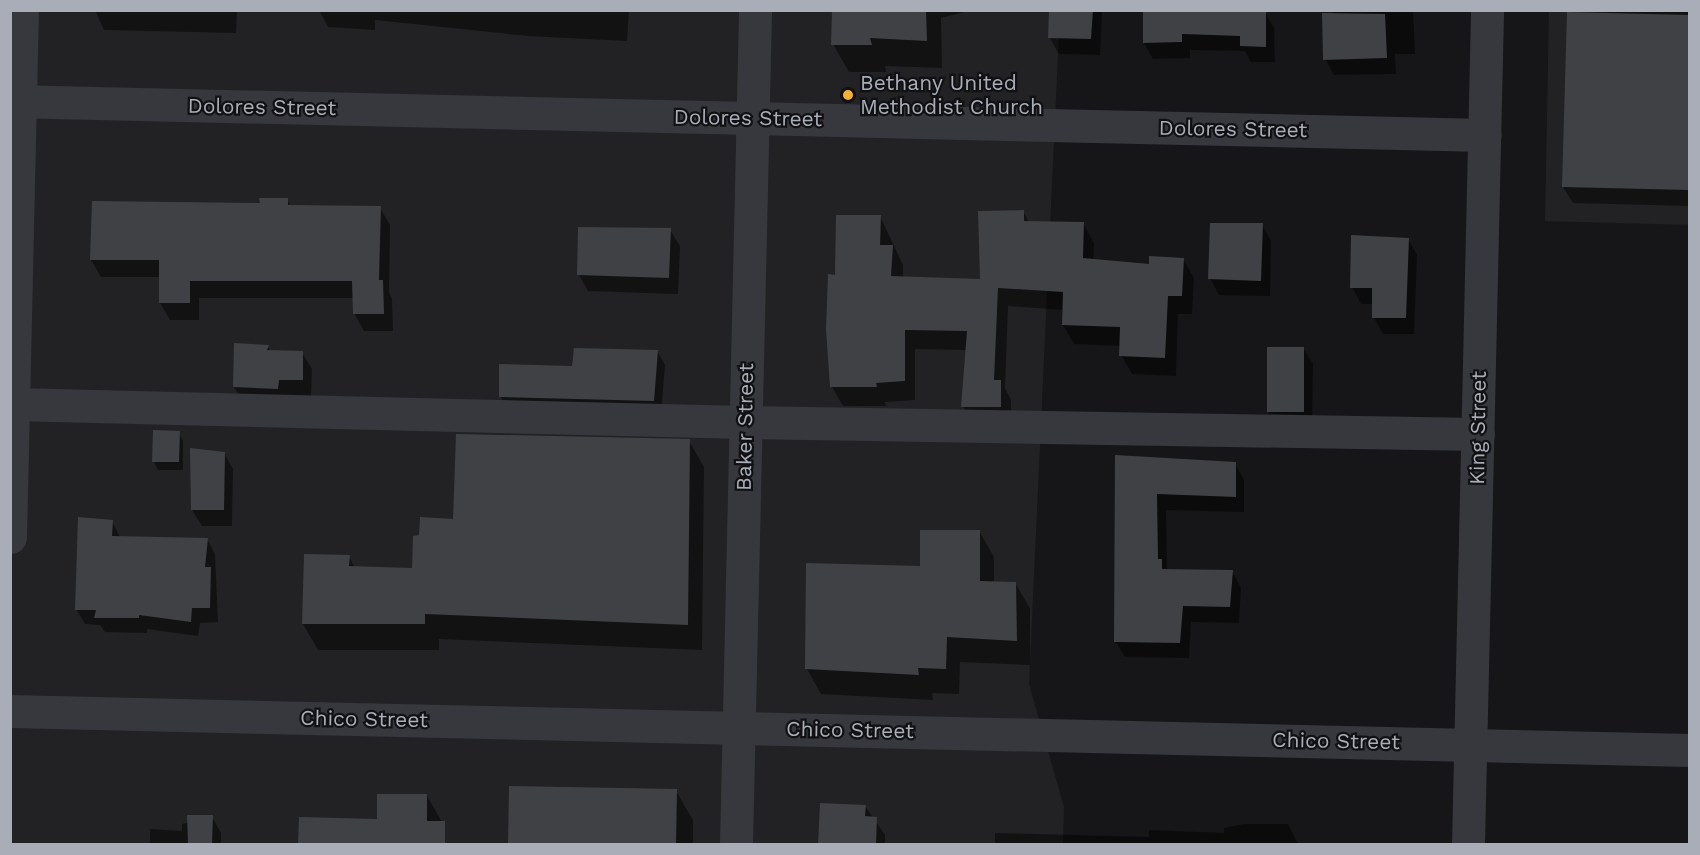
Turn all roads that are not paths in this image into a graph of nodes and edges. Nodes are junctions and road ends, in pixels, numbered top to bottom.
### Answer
1 (22, 10) edge
2 (755, 10) edge
3 (1487, 10) edge
4 (15, 101) edge
5 (752, 118) junction
6 (1485, 135) junction
7 (14, 404) junction
8 (745, 422) junction
9 (1478, 434) junction
10 (10, 537) edge
11 (10, 711) edge
12 (739, 728) junction
13 (1470, 744) junction
14 (1689, 750) edge
15 (736, 844) edge
16 (1468, 844) edge

1 - 4 street
2 - 5 street, Baker Street
3 - 6 street, King Street
4 - 5 street, Dolores Street
4 - 7 street
5 - 6 street, Dolores Street
5 - 8 street, Baker Street
6 - 9 street, King Street
7 - 8 street
7 - 10 street
8 - 9 street
8 - 12 street, Baker Street
9 - 13 street, King Street
11 - 12 street, Chico Street
12 - 13 street, Chico Street
12 - 15 street, Baker Street
13 - 14 street, Chico Street
13 - 16 street, King Street

